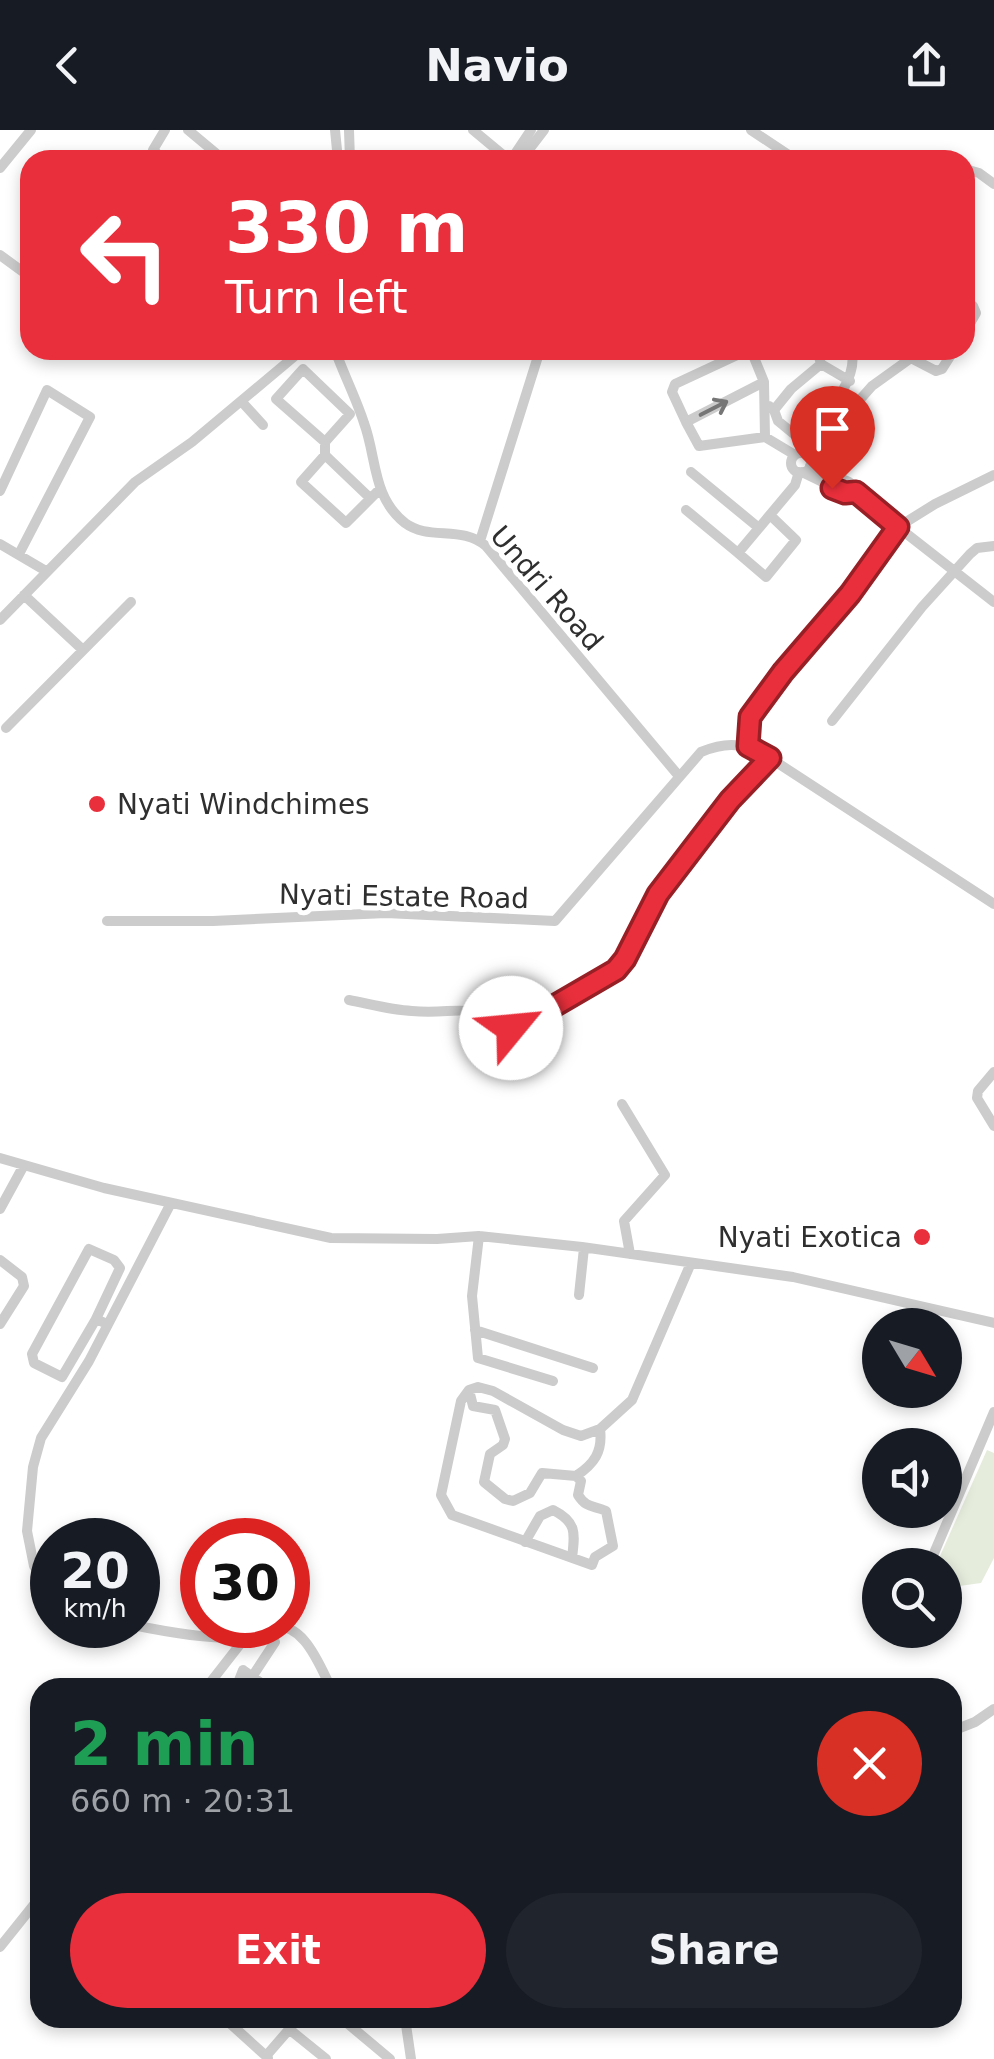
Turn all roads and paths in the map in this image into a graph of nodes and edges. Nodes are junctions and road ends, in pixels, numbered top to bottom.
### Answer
1 (32, 130) edge
2 (188, 130) edge
3 (473, 130) edge
4 (544, 130) edge
5 (752, 130) edge
6 (212, 150) edge
7 (498, 150) edge
8 (529, 150) edge
9 (781, 150) edge
10 (0, 168) edge
11 (290, 360) edge
12 (338, 360) edge
13 (537, 360) edge
14 (728, 360) edge
15 (754, 360) edge
16 (821, 360) edge
17 (853, 360) edge
18 (902, 360) edge
19 (920, 360) edge
20 (946, 360) edge
21 (822, 364) junction
22 (342, 370) junction
23 (850, 380) junction
24 (764, 382) junction
25 (324, 388) junction
26 (242, 402) junction
27 (770, 406) junction
28 (686, 422) junction
29 (263, 426) dead end
30 (765, 437) junction
31 (325, 442) junction
32 (795, 455) junction
33 (325, 456) junction
34 (805, 467) junction
35 (691, 472) dead end
36 (994, 475) edge
37 (0, 491) edge
38 (375, 494) junction
39 (686, 510) dead end
40 (770, 515) junction
41 (898, 527) junction
42 (759, 528) junction
43 (480, 541) junction
44 (0, 544) edge
45 (994, 546) edge
46 (738, 553) junction
47 (19, 554) junction
48 (46, 572) junction
49 (956, 572) junction
50 (24, 594) junction
51 (131, 602) dead end
52 (994, 602) edge
53 (0, 620) edge
54 (83, 650) junction
55 (832, 721) dead end
56 (6, 728) dead end
57 (748, 746) junction
58 (770, 758) junction
59 (678, 775) junction
60 (994, 904) edge
61 (107, 922) dead end
62 (350, 1000) dead end
63 (994, 1072) edge
64 (622, 1104) dead end
65 (994, 1126) edge
66 (0, 1158) edge
67 (24, 1166) junction
68 (171, 1202) junction
69 (0, 1209) edge
70 (479, 1236) junction
71 (584, 1248) junction
72 (630, 1254) junction
73 (0, 1260) edge
74 (690, 1263) junction
75 (579, 1295) dead end
76 (96, 1319) junction
77 (994, 1323) edge
78 (0, 1324) edge
79 (108, 1324) junction
80 (475, 1330) junction
81 (594, 1368) dead end
82 (552, 1381) dead end
83 (469, 1390) junction
84 (994, 1412) edge
85 (600, 1430) junction
86 (576, 1476) junction
87 (525, 1542) junction
88 (30, 1546) edge
89 (936, 1548) edge
90 (572, 1558) junction
91 (237, 1648) edge
92 (272, 1648) edge
93 (309, 1648) edge
94 (252, 1676) junction
95 (214, 1678) edge
96 (239, 1678) edge
97 (255, 1678) edge
98 (325, 1678) edge
99 (994, 1709) edge
100 (962, 1727) edge
101 (30, 1910) edge
102 (0, 1947) edge
103 (235, 2028) edge
104 (353, 2028) edge
105 (406, 2028) edge
106 (289, 2029) joint
107 (268, 2058) edge
108 (326, 2059) edge
109 (390, 2059) edge
110 (411, 2059) edge

1 - 10 street
2 - 6 street
3 - 7 street
4 - 8 street
5 - 9 street
11 - 26 street
12 - 22 street
13 - 43 street
14 - 28 street
15 - 24 street
16 - 21 street
17 - 23 street
18 - 34 street
19 - 20 street
21 - 23 street
21 - 27 street
22 - 25 street
22 - 38 street
23 - 27 street
24 - 27 street
28 -> 24 street
25 - 31 street
25 - 31 street
26 - 29 street
26 - 48 street
27 - 30 street
28 - 30 street
30 - 32 street
31 - 33 street
32 - 34 street
32 - 34 street
33 - 38 street, Undri Road
33 - 38 street
34 - 40 street
34 - 41 street
35 - 42 street
36 - 41 street
37 - 47 street
38 - 43 street, Undri Road
39 - 46 street
40 - 42 street
40 - 46 street
41 - 49 street
41 - 57 street
42 - 46 street
43 - 59 street, Undri Road
44 - 47 street
45 - 49 street
47 - 48 street
48 - 50 street
49 - 52 street
49 - 55 street
50 - 53 street
50 - 54 street
51 - 54 street
54 - 56 street
57 - 58 street
57 - 59 street, Nyati Estate Road
58 - 60 street
58 - 62 street
59 - 61 street, Nyati Estate Road
63 - 65 street
64 - 72 street
66 - 67 street
67 - 68 street
67 - 69 street
68 - 70 street
68 - 79 street
70 - 71 street
70 - 80 street
71 - 72 street
71 - 75 street
72 - 74 street
73 - 78 street
74 - 77 street
74 - 85 street
76 - 76 street
76 - 79 street
79 - 88 street
80 - 81 street
80 - 82 street
83 - 85 street
83 - 86 street
83 - 87 street
84 - 89 street
85 - 86 street
86 - 90 street
87 - 90 street
87 - 90 street
91 - 95 street
92 - 94 street
93 - 98 street
94 - 96 street
94 - 97 street
99 - 100 street
101 - 102 street
103 - 107 street
104 - 109 street
105 - 110 street
106 - 107 street
106 - 108 street

